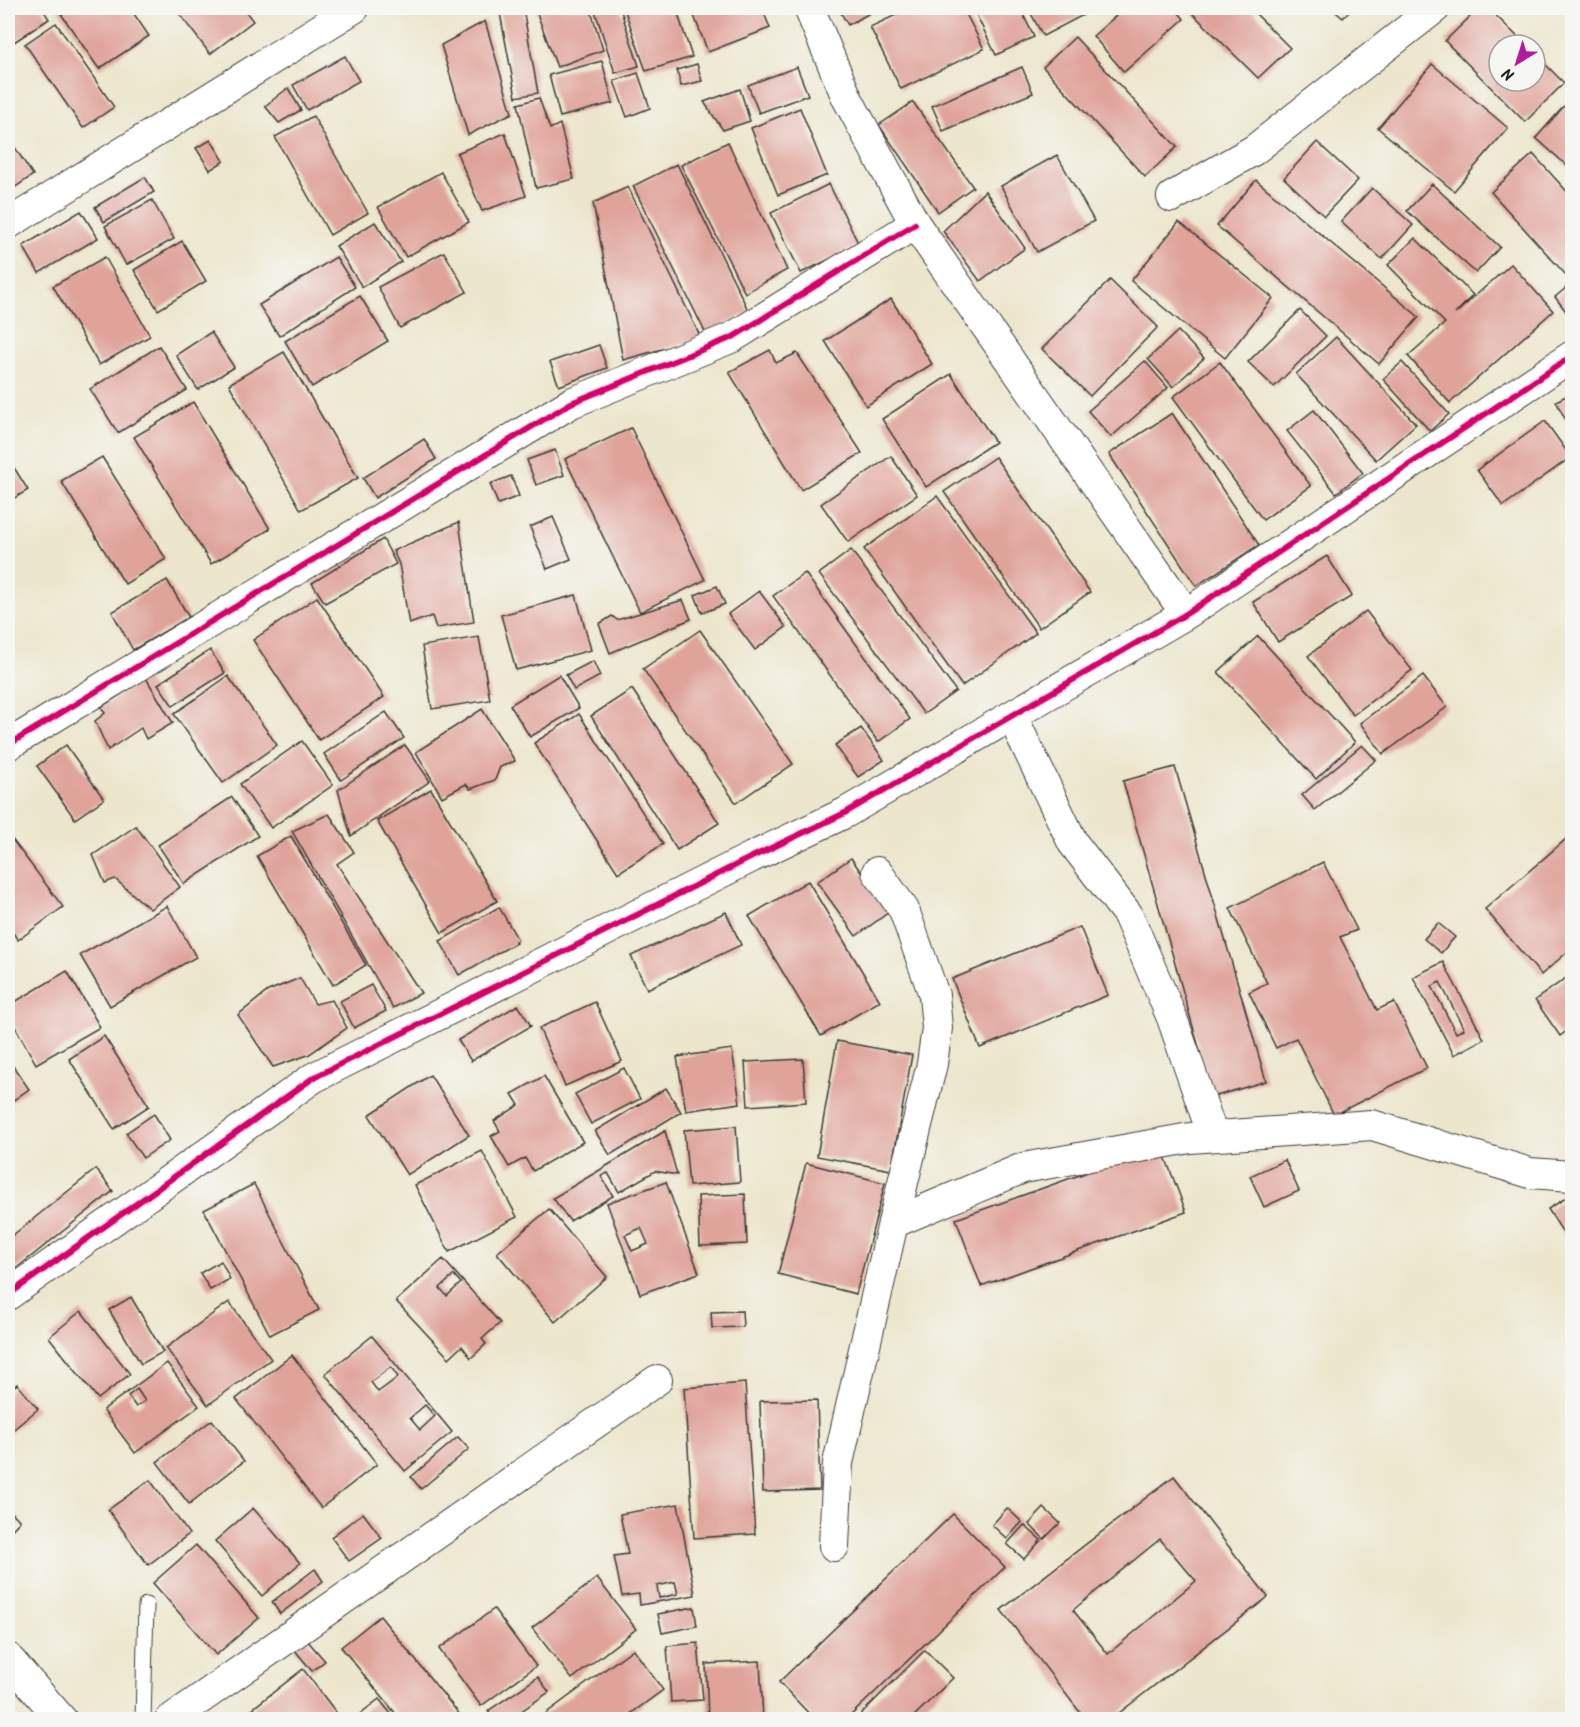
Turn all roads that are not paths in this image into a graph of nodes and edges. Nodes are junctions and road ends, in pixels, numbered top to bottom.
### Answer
1 (354, 8) edge
2 (809, 8) edge
3 (1435, 8) edge
4 (1172, 197) dead end
5 (8, 224) edge
6 (915, 224) junction
7 (1572, 356) edge
8 (1186, 614) junction
9 (1012, 716) junction
10 (8, 745) edge
11 (878, 872) dead end
12 (1213, 1136) junction
13 (1572, 1176) edge
14 (893, 1223) junction
15 (8, 1295) edge
16 (657, 1380) dead end
17 (834, 1546) dead end
18 (146, 1605) dead end
19 (8, 1658) edge
20 (62, 1719) edge
21 (143, 1719) edge
22 (170, 1719) edge

1 - 5 street
2 - 6 street
3 - 4 street
6 - 8 street
6 - 10 street
7 - 8 street
8 - 9 street
9 - 12 street
9 - 15 street
11 - 14 street
12 - 13 street
12 - 14 street
14 - 17 street
16 - 22 street
18 - 21 lane
19 - 20 street

